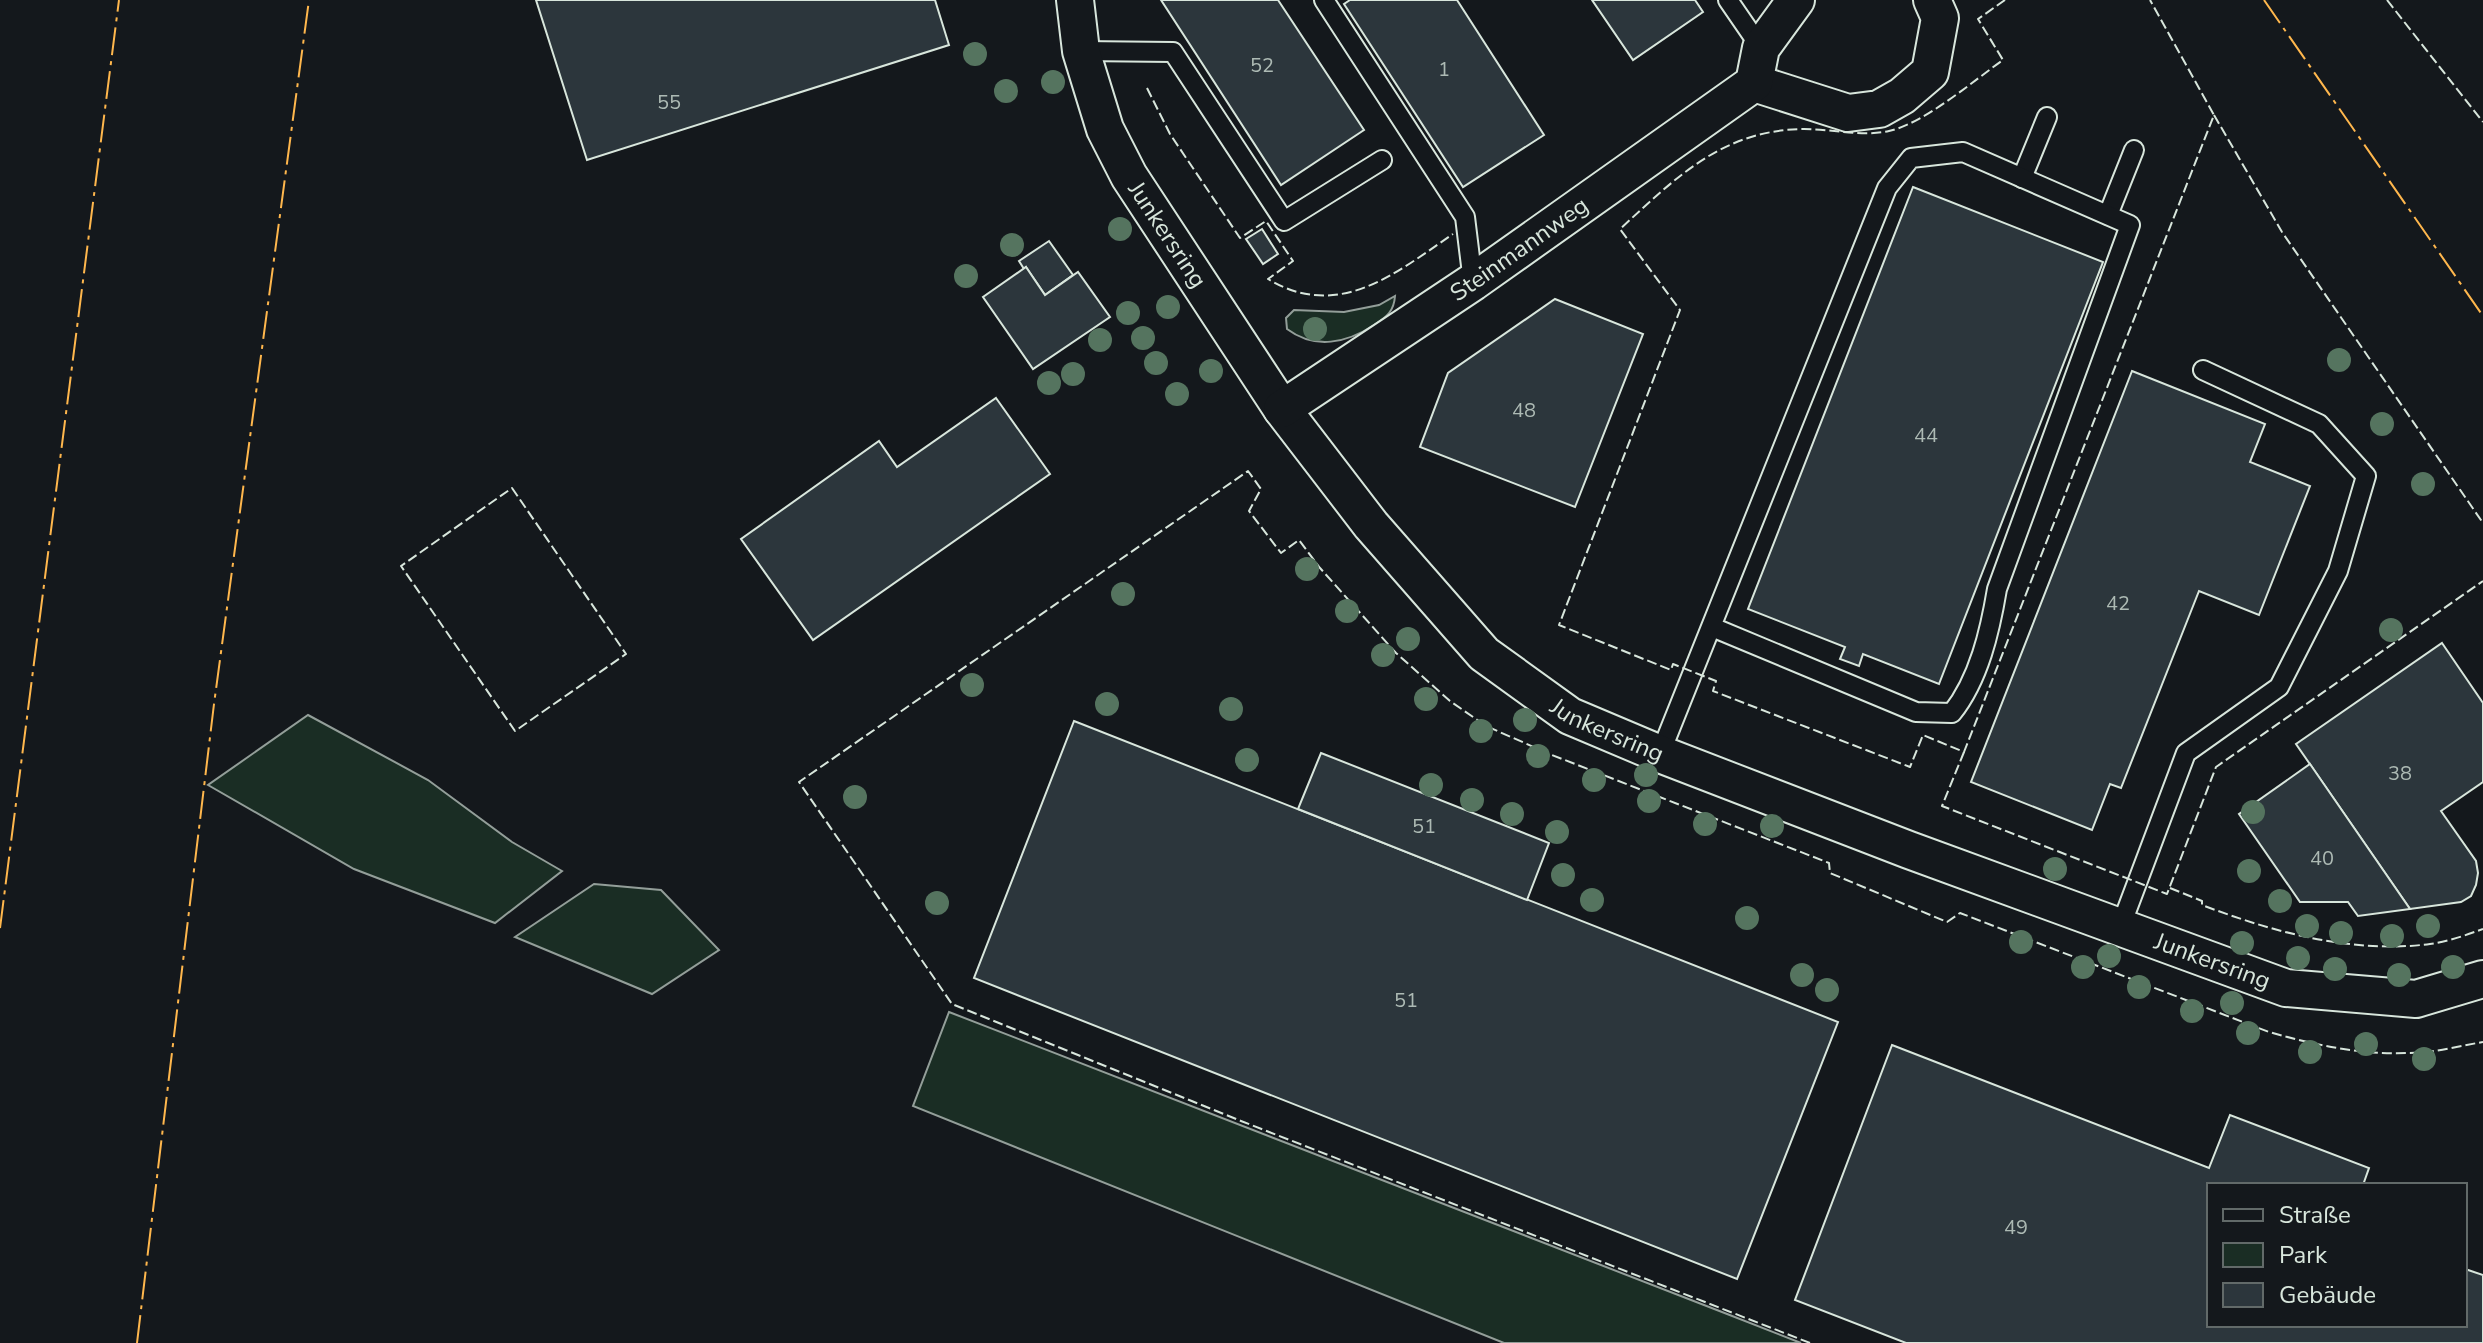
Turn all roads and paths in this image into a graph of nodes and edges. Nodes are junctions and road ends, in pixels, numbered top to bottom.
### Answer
1 (1075, 0) edge
2 (1324, 0) edge
3 (1728, 0) edge
4 (1796, 0) edge
5 (1932, 0) edge
6 (1761, 48) junction
7 (1081, 51) junction
8 (1754, 83) junction
9 (2047, 117) dead end
10 (2134, 150) dead end
11 (1382, 160) dead end
12 (2022, 178) junction
13 (2108, 215) junction
14 (1473, 282) junction
15 (2203, 370) dead end
16 (1282, 409) junction
17 (1712, 627) junction
18 (1660, 754) junction
19 (2120, 928) junction
20 (2483, 979) edge

1 - 7 street, Junkersring
2 - 14 lane
3 - 6 lane
4 - 6 street
5 - 8 street
6 - 8 street
7 - 11 lane
7 - 16 street, Junkersring
8 - 14 street, Steinmannweg
9 - 12 lane
10 - 13 lane
12 - 13 lane
12 - 17 lane
13 - 17 lane
14 - 16 street, Steinmannweg
15 - 19 lane
16 - 18 street, Junkersring
17 - 18 lane
18 - 19 street, Junkersring
19 - 20 street, Junkersring

